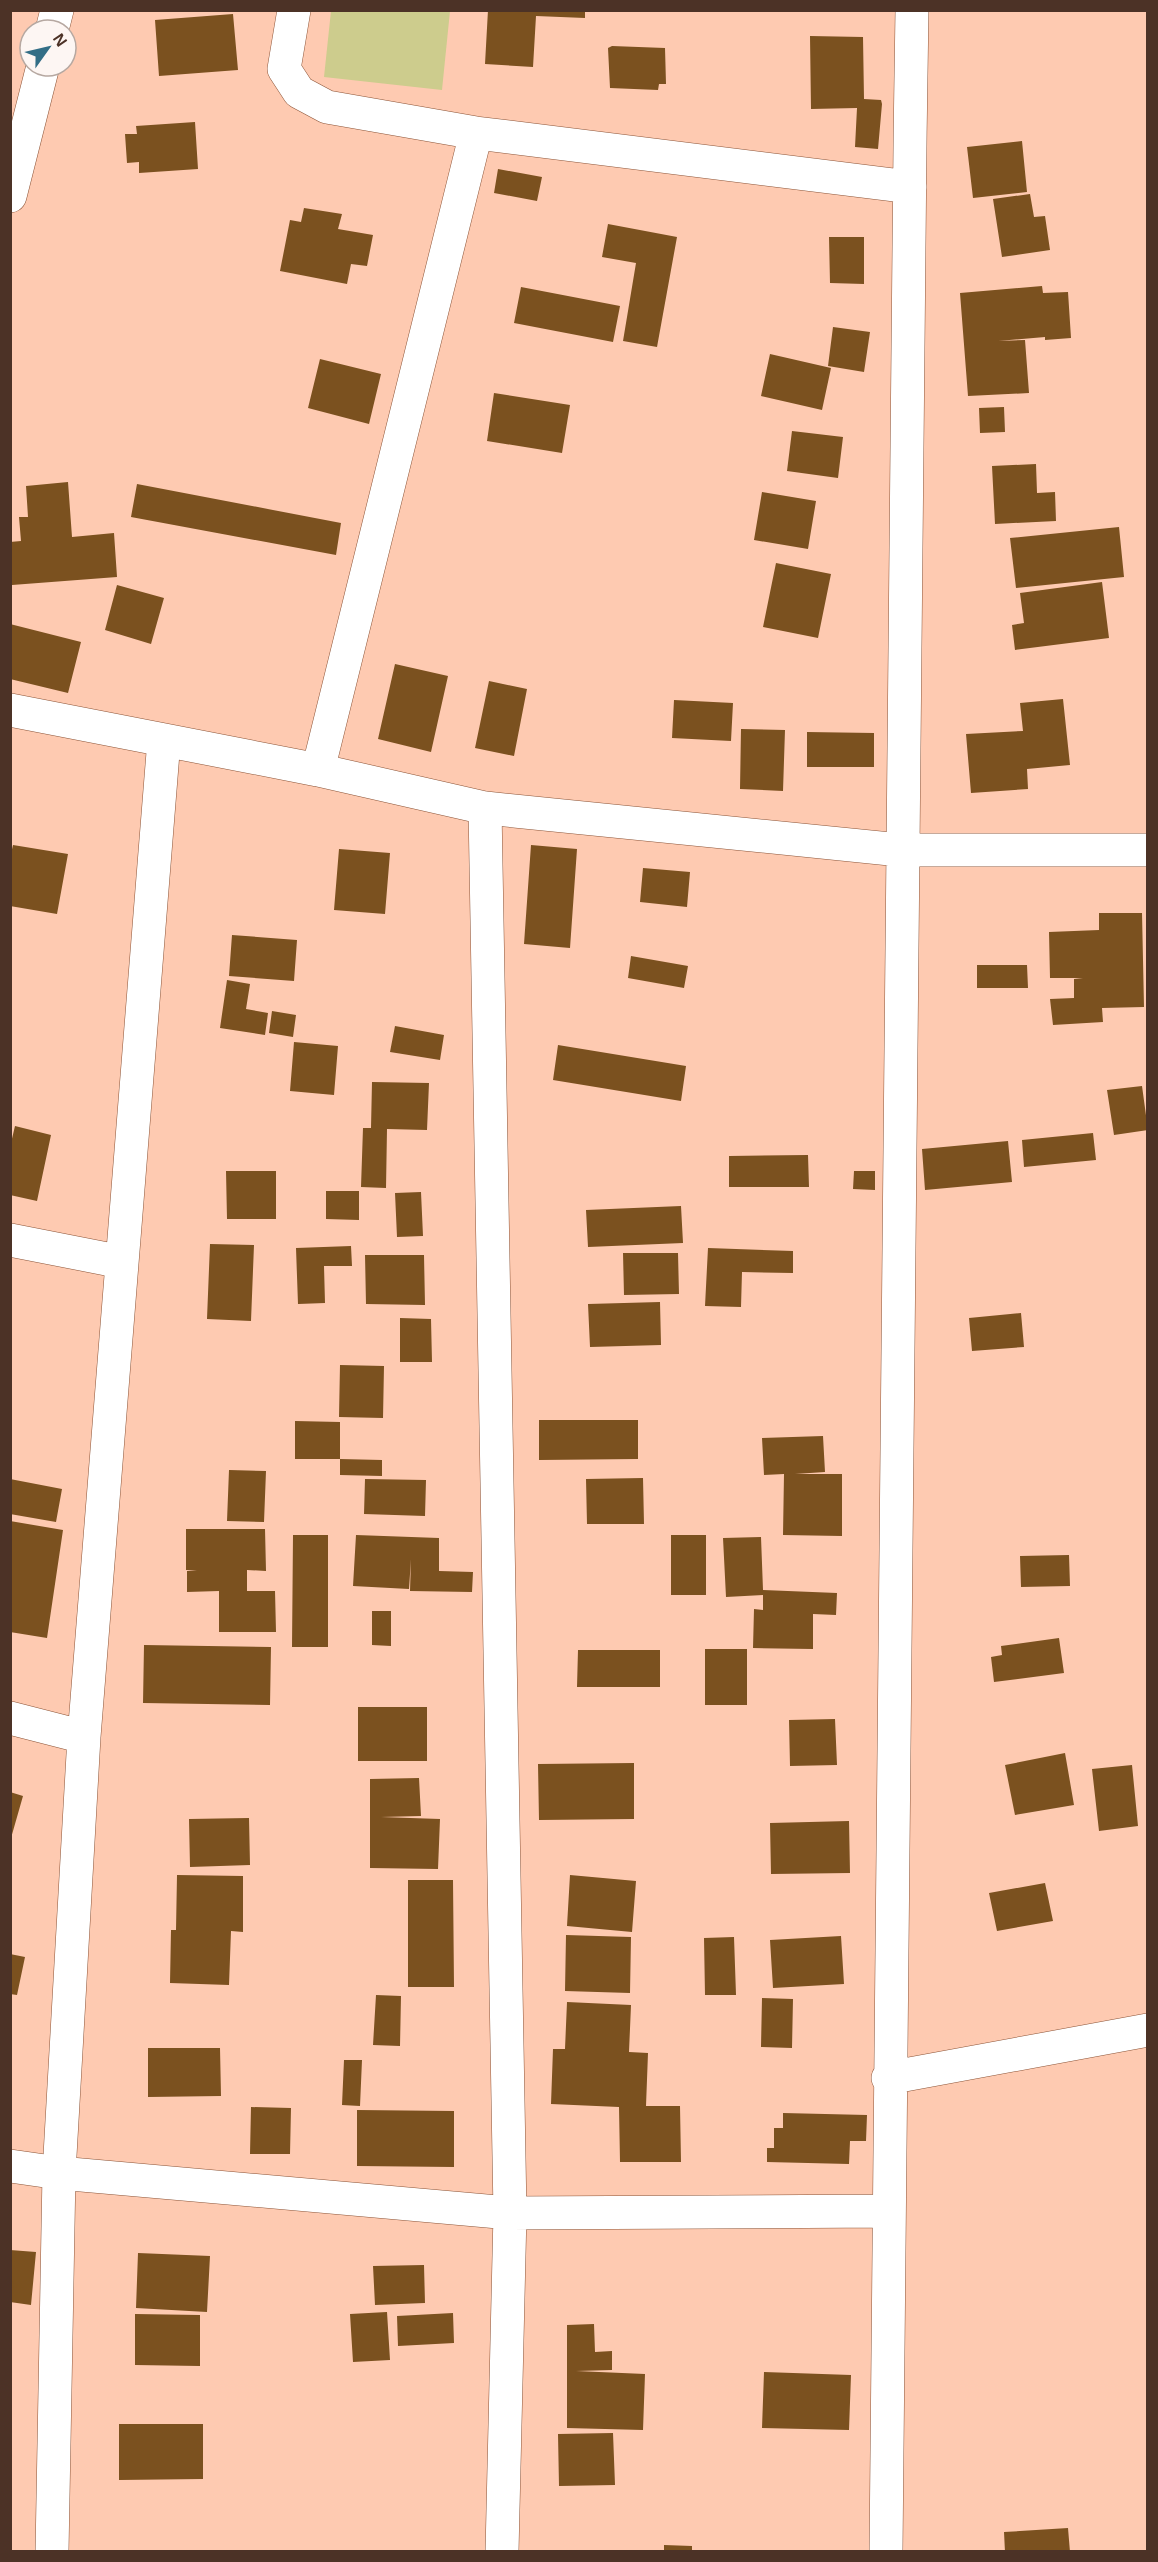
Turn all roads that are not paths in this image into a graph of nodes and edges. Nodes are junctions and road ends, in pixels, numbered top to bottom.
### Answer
1 (294, 10) edge
2 (912, 10) edge
3 (40, 78) edge
4 (476, 133) junction
5 (909, 187) junction
6 (10, 196) edge
7 (10, 710) edge
8 (164, 740) junction
9 (318, 770) junction
10 (485, 808) junction
11 (900, 850) junction
12 (1148, 850) edge
13 (10, 1240) edge
14 (122, 1262) junction
15 (10, 1718) edge
16 (84, 1737) junction
17 (1148, 2030) edge
18 (888, 2078) junction
19 (10, 2166) edge
20 (59, 2173) junction
21 (887, 2211) junction
22 (510, 2213) junction
23 (52, 2552) edge
24 (502, 2552) edge
25 (886, 2552) edge

1 - 4 street
2 - 5 street
3 - 6 street
4 - 5 street
4 - 9 street
5 - 11 street
7 - 8 street
8 - 9 street
8 - 14 street
9 - 10 street
10 - 11 street
10 - 22 street
11 - 12 street
11 - 18 street
13 - 14 street
14 - 16 street
15 - 16 street
16 - 20 street
17 - 18 street
18 - 21 street
19 - 20 street
20 - 22 street
20 - 23 street
21 - 22 street
21 - 25 street
22 - 24 street

